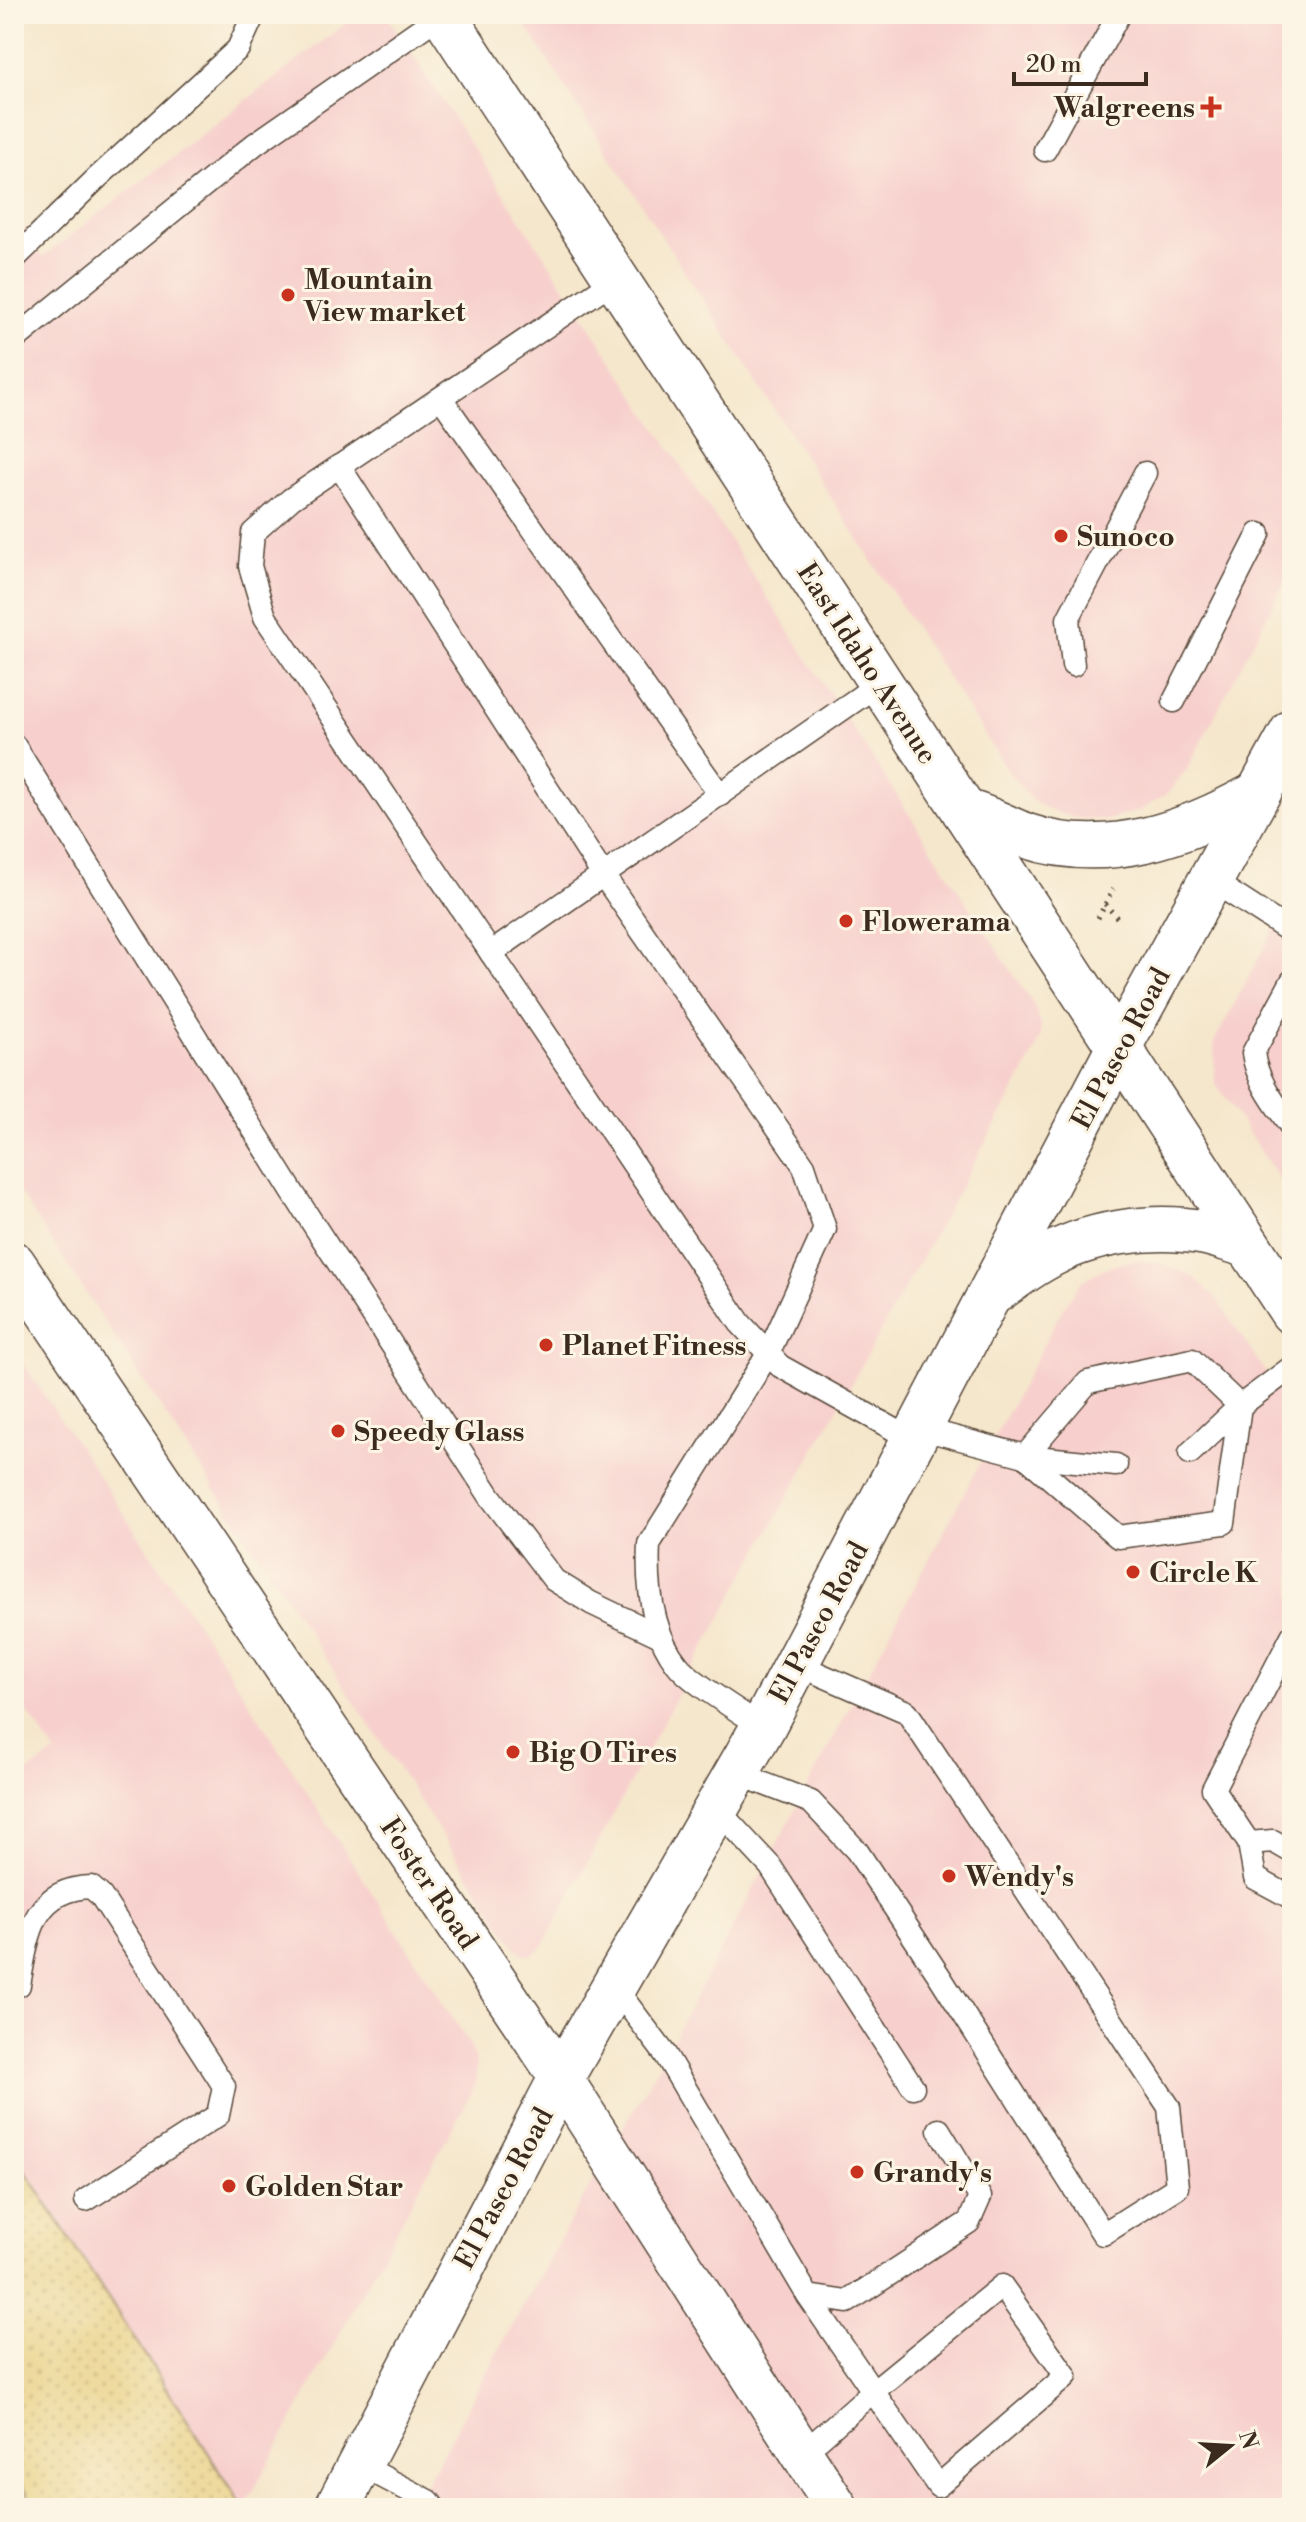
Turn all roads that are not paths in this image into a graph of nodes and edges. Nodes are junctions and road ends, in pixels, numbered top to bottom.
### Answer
1 (254, 14) edge
2 (442, 14) edge
3 (1119, 14) edge
4 (1045, 150) dead end
5 (14, 259) edge
6 (616, 279) junction
7 (14, 340) edge
8 (441, 398) junction
9 (339, 466) junction
10 (1145, 473) dead end
11 (1259, 534) dead end
12 (1073, 665) dead end
13 (880, 683) junction
14 (1174, 701) dead end
15 (1292, 732) edge
16 (14, 745) edge
17 (1257, 794) junction
18 (720, 795) junction
19 (964, 811) junction
20 (603, 875) junction
21 (1211, 880) junction
22 (1291, 934) edge
23 (491, 953) junction
24 (1292, 981) edge
25 (1119, 1047) junction
26 (1292, 1128) edge
27 (1248, 1245) junction
28 (14, 1263) edge
29 (989, 1296) junction
30 (1292, 1312) edge
31 (768, 1354) junction
32 (1292, 1367) edge
33 (1240, 1406) junction
34 (916, 1434) junction
35 (1190, 1453) dead end
36 (1025, 1456) junction
37 (1116, 1465) dead end
38 (660, 1636) junction
39 (1292, 1636) edge
40 (796, 1664) junction
41 (763, 1727) junction
42 (726, 1791) junction
43 (1249, 1843) junction
44 (1292, 1852) edge
45 (1292, 1898) edge
46 (19, 1985) dead end
47 (613, 1985) junction
48 (561, 2078) junction
49 (913, 2087) dead end
50 (939, 2130) dead end
51 (86, 2200) dead end
52 (808, 2296) junction
53 (872, 2392) junction
54 (802, 2454) junction
55 (360, 2465) junction
56 (337, 2508) edge
57 (434, 2508) edge
58 (837, 2508) edge

1 - 5 lane
2 - 6 main road, East Idaho Avenue
2 - 7 lane
3 - 4 lane
6 - 8 lane
6 - 13 main road, East Idaho Avenue
8 - 9 lane
8 - 18 lane
9 - 20 lane
9 - 23 lane
10 - 12 lane
11 - 14 lane
13 - 18 lane
13 - 19 main road, East Idaho Avenue
15 - 17 main road, El Paseo Road
16 - 38 lane
17 - 19 main road
17 - 21 main road, El Paseo Road
18 - 20 lane
19 - 25 main road, East Idaho Avenue
20 - 23 lane
20 - 31 lane
21 - 22 lane
21 - 25 main road, El Paseo Road
23 - 31 lane
24 - 26 lane
25 - 27 main road, East Idaho Avenue
25 - 29 main road, El Paseo Road
27 - 29 main road
27 - 30 main road, East Idaho Avenue
28 - 48 street, Foster Road
29 - 34 main road, El Paseo Road
31 - 34 lane
31 - 38 lane
32 - 33 lane
33 - 35 lane
33 - 36 lane
33 - 36 lane
34 - 36 lane
34 - 40 main road, El Paseo Road
36 - 37 lane
38 - 41 lane
39 - 43 lane
40 - 41 main road, El Paseo Road
40 - 42 lane
41 - 42 main road, El Paseo Road
42 - 47 main road, El Paseo Road
42 - 49 lane
43 - 44 lane
43 - 45 lane
46 - 51 lane
47 - 48 main road, El Paseo Road
47 - 52 lane
48 - 54 street, Foster Road
48 - 55 main road, El Paseo Road
50 - 52 lane
52 - 53 lane
53 - 53 lane
53 - 54 lane
54 - 58 street, Foster Road
55 - 56 main road, El Paseo Road
55 - 57 lane

